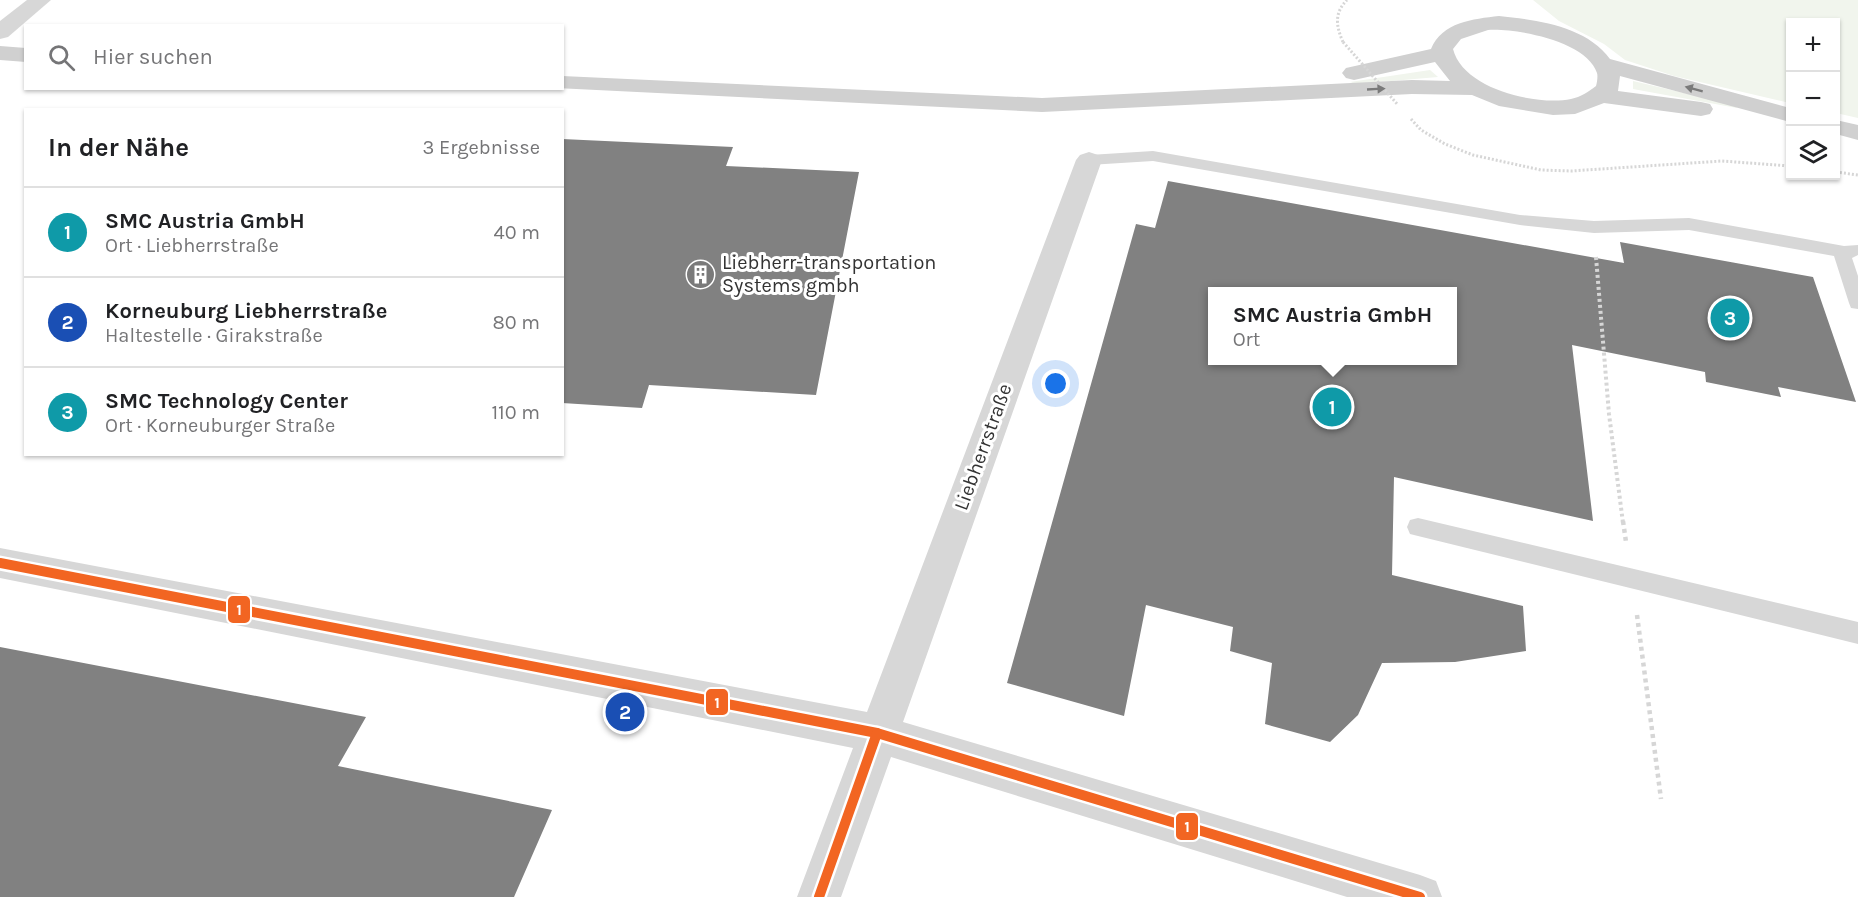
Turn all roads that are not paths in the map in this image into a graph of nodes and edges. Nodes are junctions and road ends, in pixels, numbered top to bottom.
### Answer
1 (40, 0) edge
2 (1516, 0) edge
3 (1536, 27) junction
4 (0, 32) edge
5 (0, 53) edge
6 (1443, 53) junction
7 (24, 55) edge
8 (1604, 64) junction
9 (564, 82) edge
10 (1475, 88) junction
11 (1234, 96) junction
12 (1602, 96) junction
13 (1786, 114) edge
14 (1786, 121) edge
15 (1089, 160) joint
16 (1851, 250) edge
17 (1858, 303) edge
18 (1418, 527) dead end
19 (0, 562) edge
20 (1858, 633) edge
21 (877, 733) junction
22 (1395, 893) edge
23 (819, 897) edge

1 - 4 street
2 - 3 main road
3 - 6 main road
3 - 8 main road
5 - 7 main road
6 - 10 main road
6 - 11 main road
8 - 12 main road
13 -> 8 main road
9 - 11 main road
11 -> 10 main road
10 - 12 main road
12 - 14 main road
15 - 16 lane
15 - 21 street, Liebherrstraße
16 - 17 lane
18 - 20 lane
19 - 21 street
21 - 22 street
21 - 23 street, Liebherrstraße

